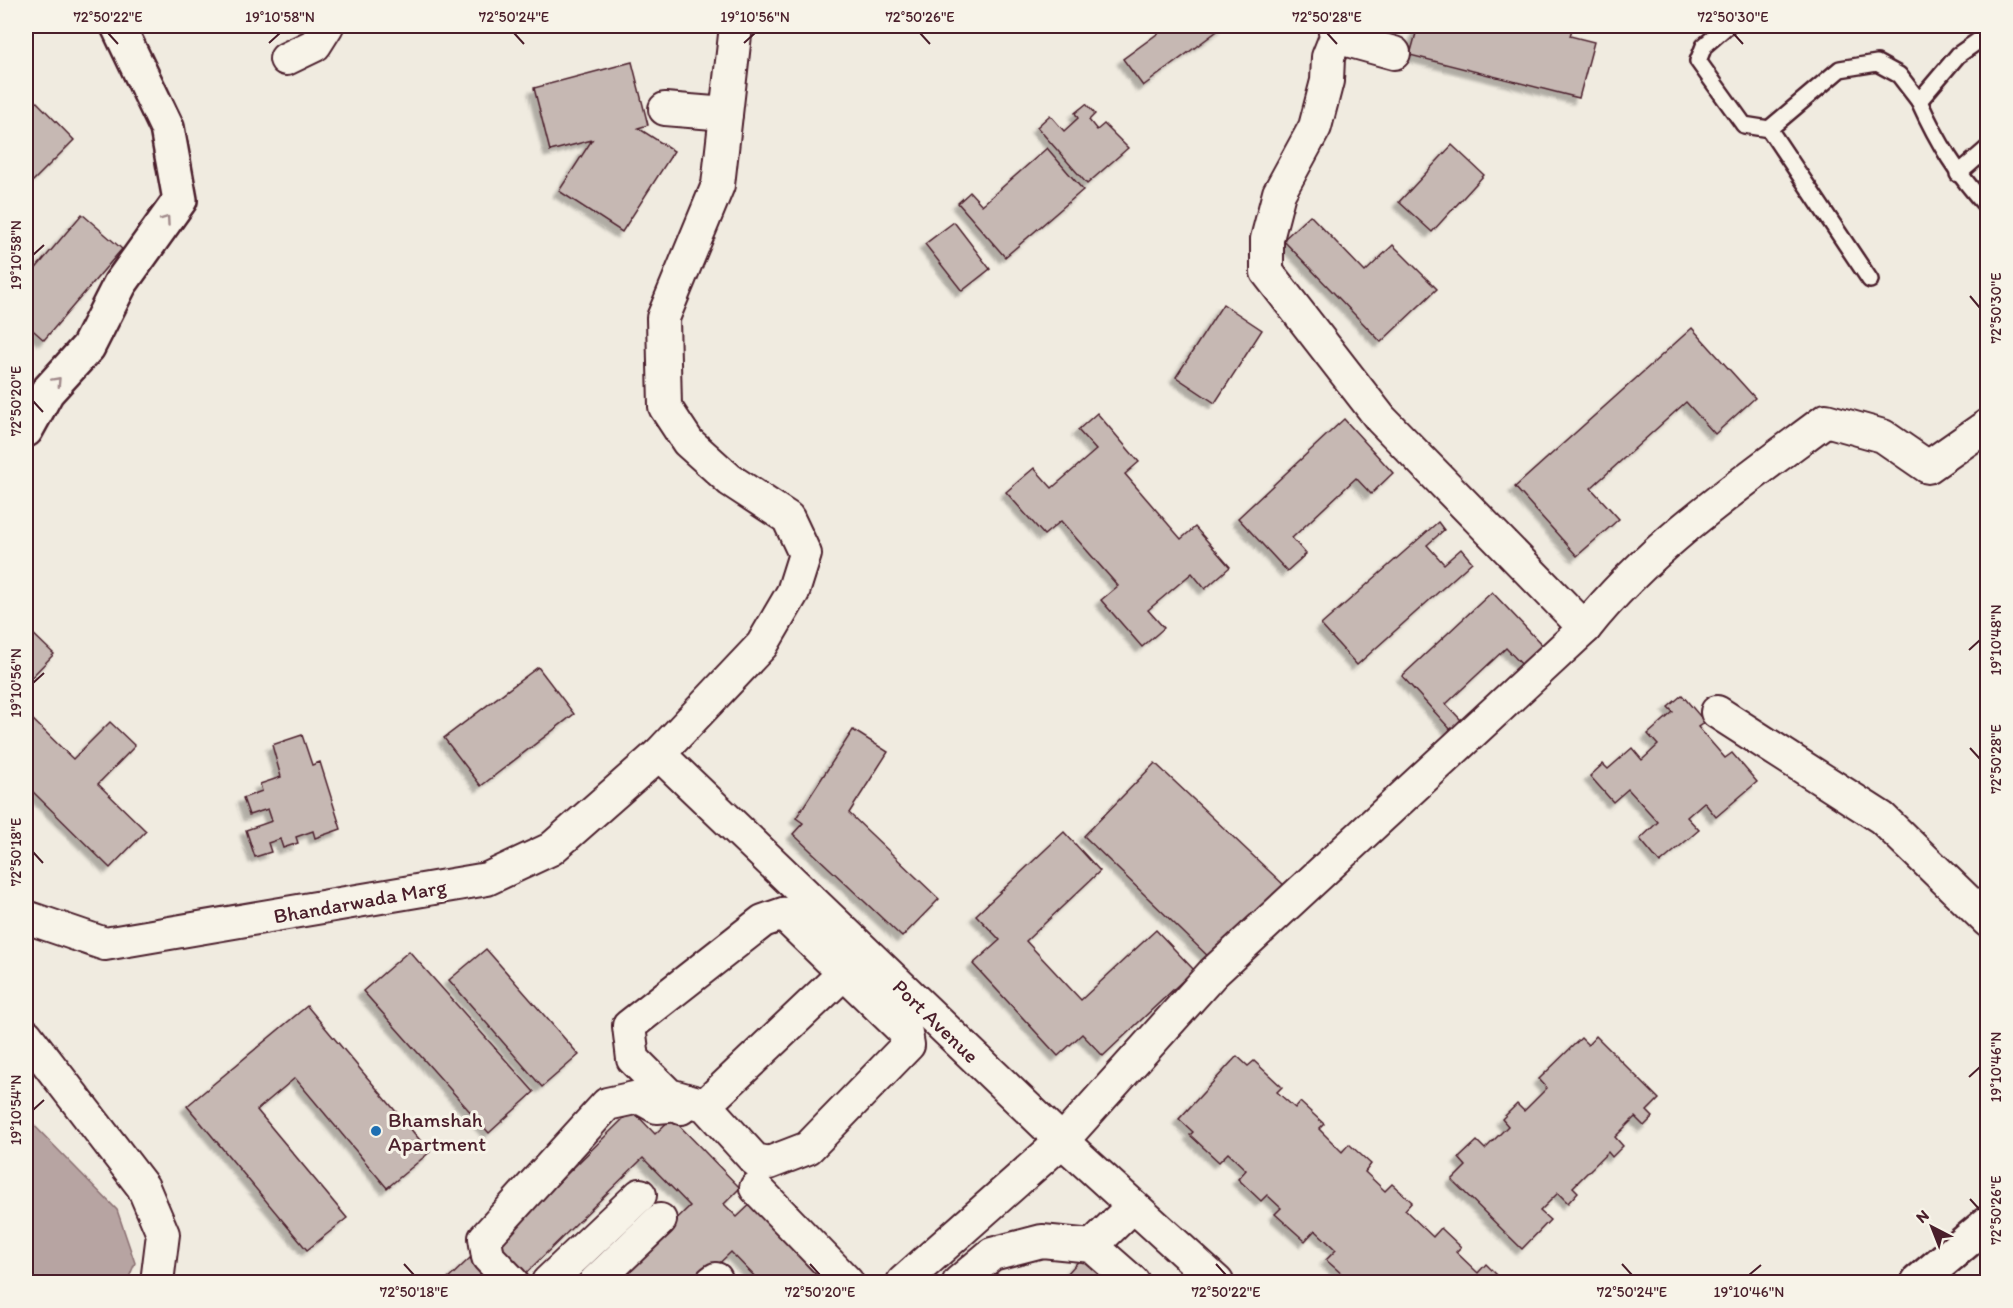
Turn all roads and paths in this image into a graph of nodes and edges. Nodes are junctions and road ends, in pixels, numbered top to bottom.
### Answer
1 (118, 26) edge
2 (327, 26) edge
3 (736, 26) edge
4 (1726, 26) edge
5 (1335, 31) edge
6 (1988, 34) edge
7 (1394, 53) dead end
8 (286, 59) dead end
9 (1919, 101) junction
10 (665, 109) dead end
11 (726, 114) junction
12 (1769, 129) junction
13 (1988, 148) edge
14 (1958, 174) junction
15 (1988, 208) edge
16 (1870, 280) dead end
17 (1988, 425) edge
18 (26, 430) edge
19 (1585, 628) junction
20 (1718, 712) dead end
21 (659, 754) junction
22 (26, 917) edge
23 (1988, 921) edge
24 (854, 964) junction
25 (26, 1035) edge
26 (705, 1105) junction
27 (1062, 1141) junction
28 (723, 1152) dead end
29 (756, 1188) dead end
30 (640, 1194) dead end
31 (1133, 1206) junction
32 (660, 1220) dead end
33 (1988, 1222) edge
34 (1092, 1246) junction
35 (157, 1282) edge
36 (512, 1282) edge
37 (548, 1282) edge
38 (595, 1282) edge
39 (847, 1282) edge
40 (903, 1282) edge
41 (959, 1282) edge
42 (1133, 1282) edge
43 (1217, 1282) edge
44 (1918, 1282) edge

18 -> 1 street
2 - 8 street
3 - 11 street, Bhandarwada Marg
4 - 12 lane
5 - 7 street
5 - 19 street
6 - 9 lane
9 - 12 lane
9 - 14 lane
10 - 11 street
11 - 21 street, Bhandarwada Marg
12 - 16 lane
13 - 14 lane
14 - 15 lane
17 - 19 street
19 - 27 street
20 - 23 street
21 - 22 street, Bhandarwada Marg
21 - 24 street, Port Avenue
24 - 26 street
24 - 26 street
24 - 26 street
24 - 27 street, Port Avenue
25 - 35 street
27 - 31 street, Port Avenue
27 - 40 street
28 - 36 street
29 - 39 street
30 - 37 street
31 - 34 street
31 - 43 street, Port Avenue
32 - 38 street
33 - 44 street
34 - 41 street
34 - 42 street

